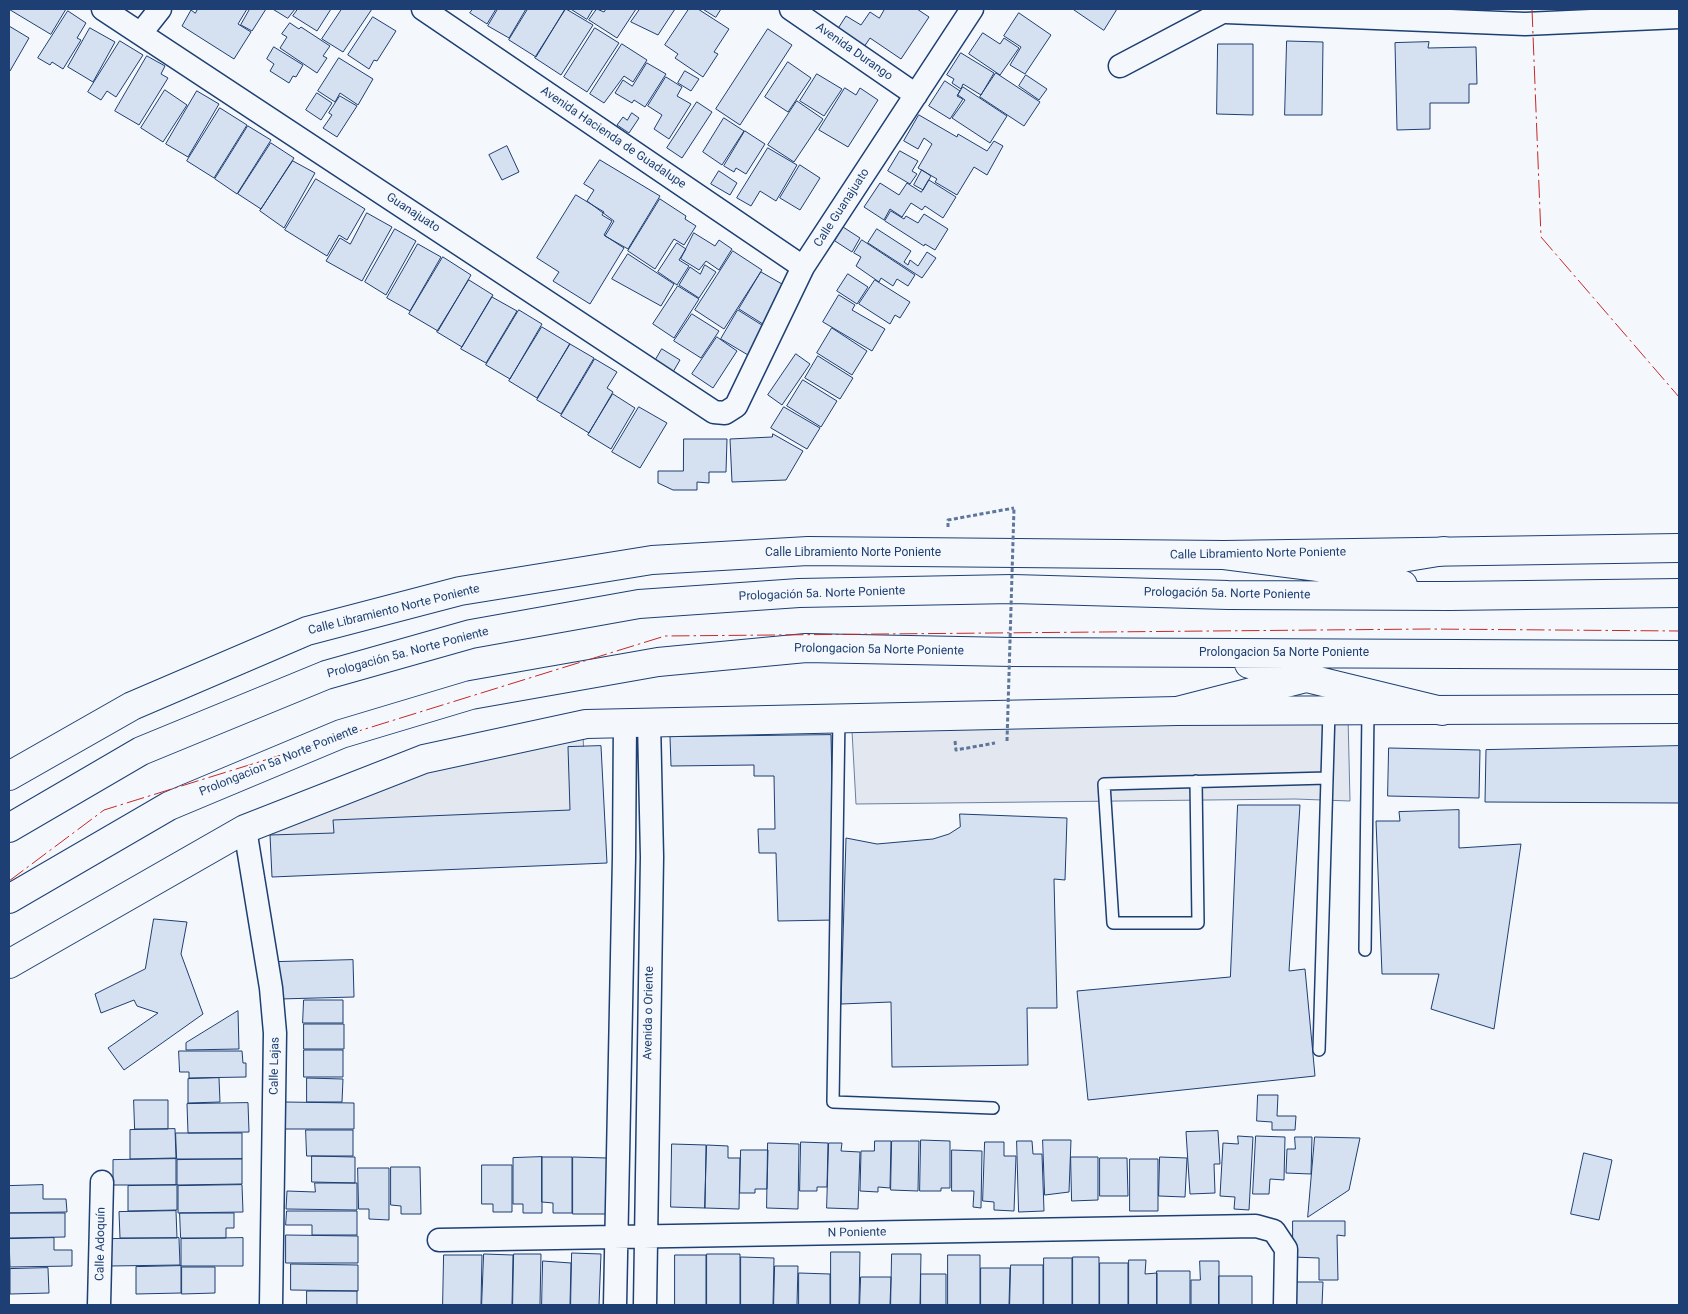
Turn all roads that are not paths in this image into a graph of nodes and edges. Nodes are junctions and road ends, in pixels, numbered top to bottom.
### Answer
1 (103, 9) edge
2 (160, 9) edge
3 (423, 9) edge
4 (791, 9) edge
5 (972, 9) edge
6 (1227, 10) edge
7 (1524, 16) edge
8 (1679, 17) edge
9 (141, 33) junction
10 (1120, 66) dead end
11 (916, 95) junction
12 (803, 267) junction
13 (725, 413) joint
14 (1679, 548) edge
15 (1444, 551) junction
16 (1224, 555) junction
17 (1334, 569) junction
18 (1679, 593) edge
19 (1228, 595) junction
20 (1450, 596) junction
21 (1204, 653) junction
22 (1400, 654) junction
23 (1679, 655) edge
24 (1306, 678) junction
25 (1679, 709) edge
26 (1177, 711) junction
27 (1330, 711) junction
28 (1368, 711) junction
29 (1442, 711) junction
30 (839, 717) junction
31 (637, 722) junction
32 (9, 776) edge
33 (1327, 778) junction
34 (1196, 781) junction
35 (9, 828) edge
36 (245, 829) junction
37 (9, 899) edge
38 (1365, 950) dead end
39 (9, 964) edge
40 (1319, 1050) dead end
41 (992, 1108) dead end
42 (102, 1182) dead end
43 (645, 1236) junction
44 (614, 1237) junction
45 (439, 1240) dead end
46 (99, 1305) edge
47 (272, 1305) edge
48 (615, 1305) edge
49 (645, 1305) edge
50 (1285, 1305) edge

1 - 9 street, Guanajuato
2 - 9 street
3 - 12 street, Avenida Hacienda de Guadalupe
4 - 11 street, Avenida Durango
5 - 11 street, Calle Guanajuato
6 - 7 street
6 - 10 street
7 - 8 street
9 - 13 street, Guanajuato
11 - 12 street, Calle Guanajuato
12 - 13 street, Calle Guanajuato
14 - 15 main road, Calle Libramiento Norte Poniente
15 - 16 main road, Calle Libramiento Norte Poniente
15 - 17 main road
16 - 17 main road
16 - 32 main road, Calle Libramiento Norte Poniente
17 - 19 main road
17 - 20 main road
18 - 20 main road, Prologación 5a. Norte Poniente
19 - 20 main road, Prologación 5a. Norte Poniente
19 - 35 main road, Prologación 5a. Norte Poniente
21 - 22 main road, Prolongacion 5a Norte Poniente
21 - 24 main road
21 - 37 main road, Prolongacion 5a Norte Poniente
22 - 23 main road, Prolongacion 5a Norte Poniente
22 - 24 main road
24 - 26 main road
24 - 29 main road
25 - 29 main road
26 - 27 main road
26 - 30 main road
27 - 28 main road
27 - 33 lane
28 - 29 main road
28 - 38 lane
30 - 31 main road
30 - 41 lane
31 - 36 main road
31 - 43 street, Avenida o Oriente
31 - 44 street
33 - 34 lane
33 - 40 lane
34 - 34 lane
36 - 39 main road
36 - 47 street, Calle Lajas
42 - 46 street, Calle Adoquín
43 - 44 street, N Poniente
43 - 49 street, Avenida o Oriente
43 - 50 street, N Poniente
44 - 45 street, N Poniente
44 - 48 street

